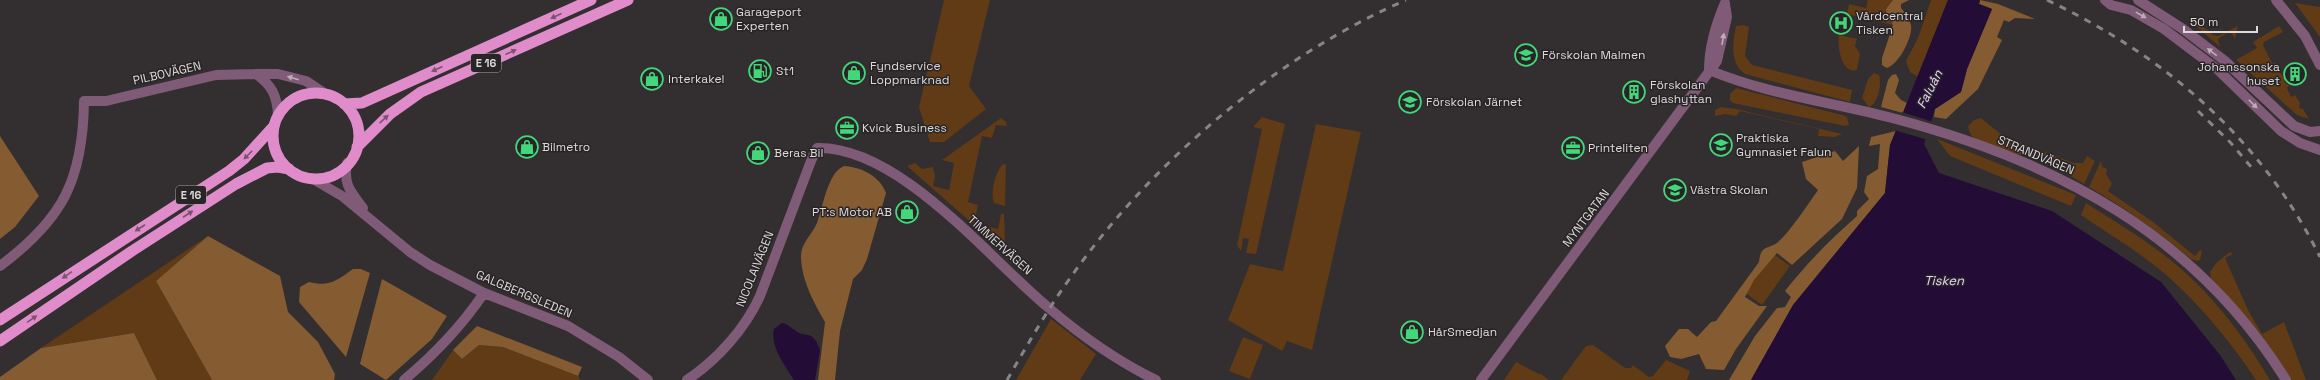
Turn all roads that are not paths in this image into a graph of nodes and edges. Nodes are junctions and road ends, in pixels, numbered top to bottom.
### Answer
1 (591, 0) edge
2 (628, 0) edge
3 (2105, 0) edge
4 (2138, 0) edge
5 (1726, 2) edge
6 (2279, 3) edge
7 (2320, 65) edge
8 (1709, 70) junction
9 (256, 74) junction
10 (327, 95) junction
11 (344, 104) junction
12 (276, 120) junction
13 (2320, 132) edge
14 (357, 148) junction
15 (817, 148) joint
16 (2320, 150) edge
17 (347, 163) junction
18 (289, 169) junction
19 (313, 179) junction
20 (370, 218) junction
21 (0, 266) edge
22 (484, 294) junction
23 (0, 320) edge
24 (0, 341) edge
25 (404, 380) edge
26 (648, 380) edge
27 (687, 380) edge
28 (1156, 380) edge
29 (1481, 380) edge
30 (2286, 380) edge

1 -> 11 highway, E 16
14 -> 2 highway, E 16
3 -> 16 street
13 -> 4 street
5 - 8 street, MYNTGATAN
6 - 7 street
8 - 29 street, MYNTGATAN
8 - 30 street, STRANDVÄGEN
10 -> 9 street, PILBOVÄGEN
9 - 12 street
9 - 21 street, PILBOVÄGEN
10 - 11 highway, E 16
10 - 12 highway, E 16
11 - 14 highway, E 16
12 - 18 highway
12 -> 23 highway, E 16
14 - 17 highway, E 16
15 - 27 street, NICOLAIVÄGEN
15 - 28 street, TIMMERVÄGEN
17 - 19 highway, E 16
17 - 20 street, GALGBERGSLEDEN
18 - 19 highway, E 16
24 -> 18 highway, E 16
19 - 20 street, GALGBERGSLEDEN
20 - 22 street, GALGBERGSLEDEN
22 - 25 street
22 - 26 street, GALGBERGSLEDEN

